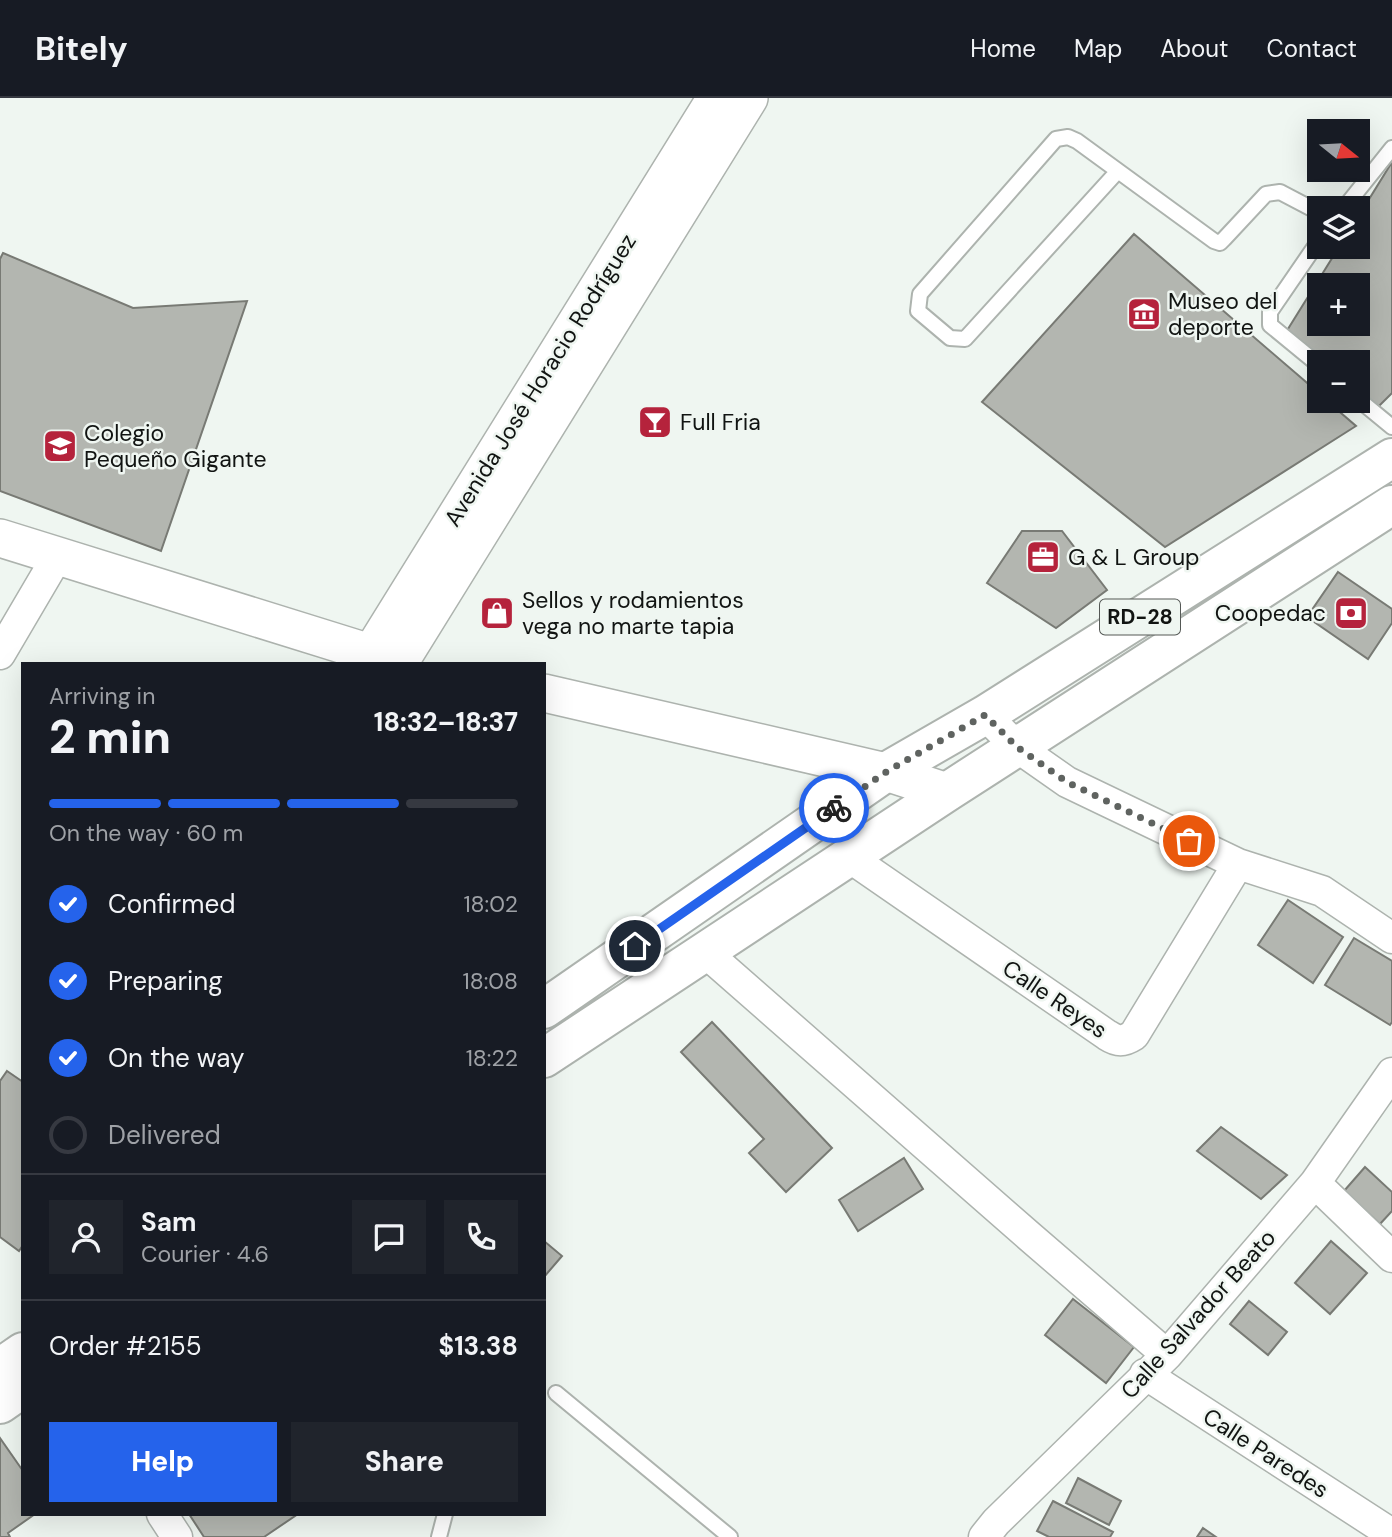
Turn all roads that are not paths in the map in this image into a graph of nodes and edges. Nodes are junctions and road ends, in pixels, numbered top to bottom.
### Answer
1 (716, 98) edge
2 (749, 98) edge
3 (1392, 148) edge
4 (1117, 172) junction
5 (1354, 196) edge
6 (1307, 206) edge
7 (1307, 258) edge
8 (1307, 356) edge
9 (1370, 409) edge
10 (1392, 427) edge
11 (1392, 458) edge
12 (1392, 505) edge
13 (0, 538) edge
14 (57, 557) junction
15 (0, 654) edge
16 (390, 661) edge
17 (546, 693) edge
18 (985, 715) junction
19 (1017, 747) junction
20 (886, 772) junction
21 (947, 792) junction
22 (849, 857) junction
23 (1238, 864) junction
24 (1392, 938) edge
25 (705, 952) junction
26 (546, 1008) edge
27 (546, 1057) edge
28 (1392, 1073) edge
29 (1315, 1183) junction
30 (1392, 1257) edge
31 (21, 1353) edge
32 (1156, 1364) junction
33 (0, 1368) edge
34 (21, 1389) edge
35 (556, 1392) dead end
36 (0, 1404) edge
37 (163, 1516) edge
38 (444, 1516) edge
39 (1387, 1530) edge
40 (999, 1532) edge
41 (177, 1537) edge
42 (439, 1537) edge
43 (730, 1537) edge

1 - 16 street, Avenida José Horacio Rodríguez
2 - 16 street, Avenida José Horacio Rodríguez
3 - 5 lane
4 - 4 lane
4 - 6 lane
7 - 8 lane
9 - 10 lane
11 - 18 main road, RD-28
12 - 19 main road, RD-28
13 - 14 street
14 - 15 street
14 - 16 street
17 - 20 street
18 - 19 street
18 - 20 main road, RD-28
19 - 21 main road, RD-28
19 - 23 street
20 - 21 street
20 - 26 main road, RD-28
21 - 22 main road, RD-28
22 - 23 street, Calle Reyes
22 - 25 main road, RD-28
23 - 24 street
25 - 27 main road, RD-28
25 - 32 street, Calle Paredes
28 - 29 street, Calle Salvador Beato
29 - 30 street
29 - 32 street, Calle Salvador Beato
31 - 33 main road
32 - 39 street, Calle Paredes
32 - 40 street, Calle Salvador Beato
34 - 36 main road
35 - 43 lane
37 - 41 street
38 - 42 lane

